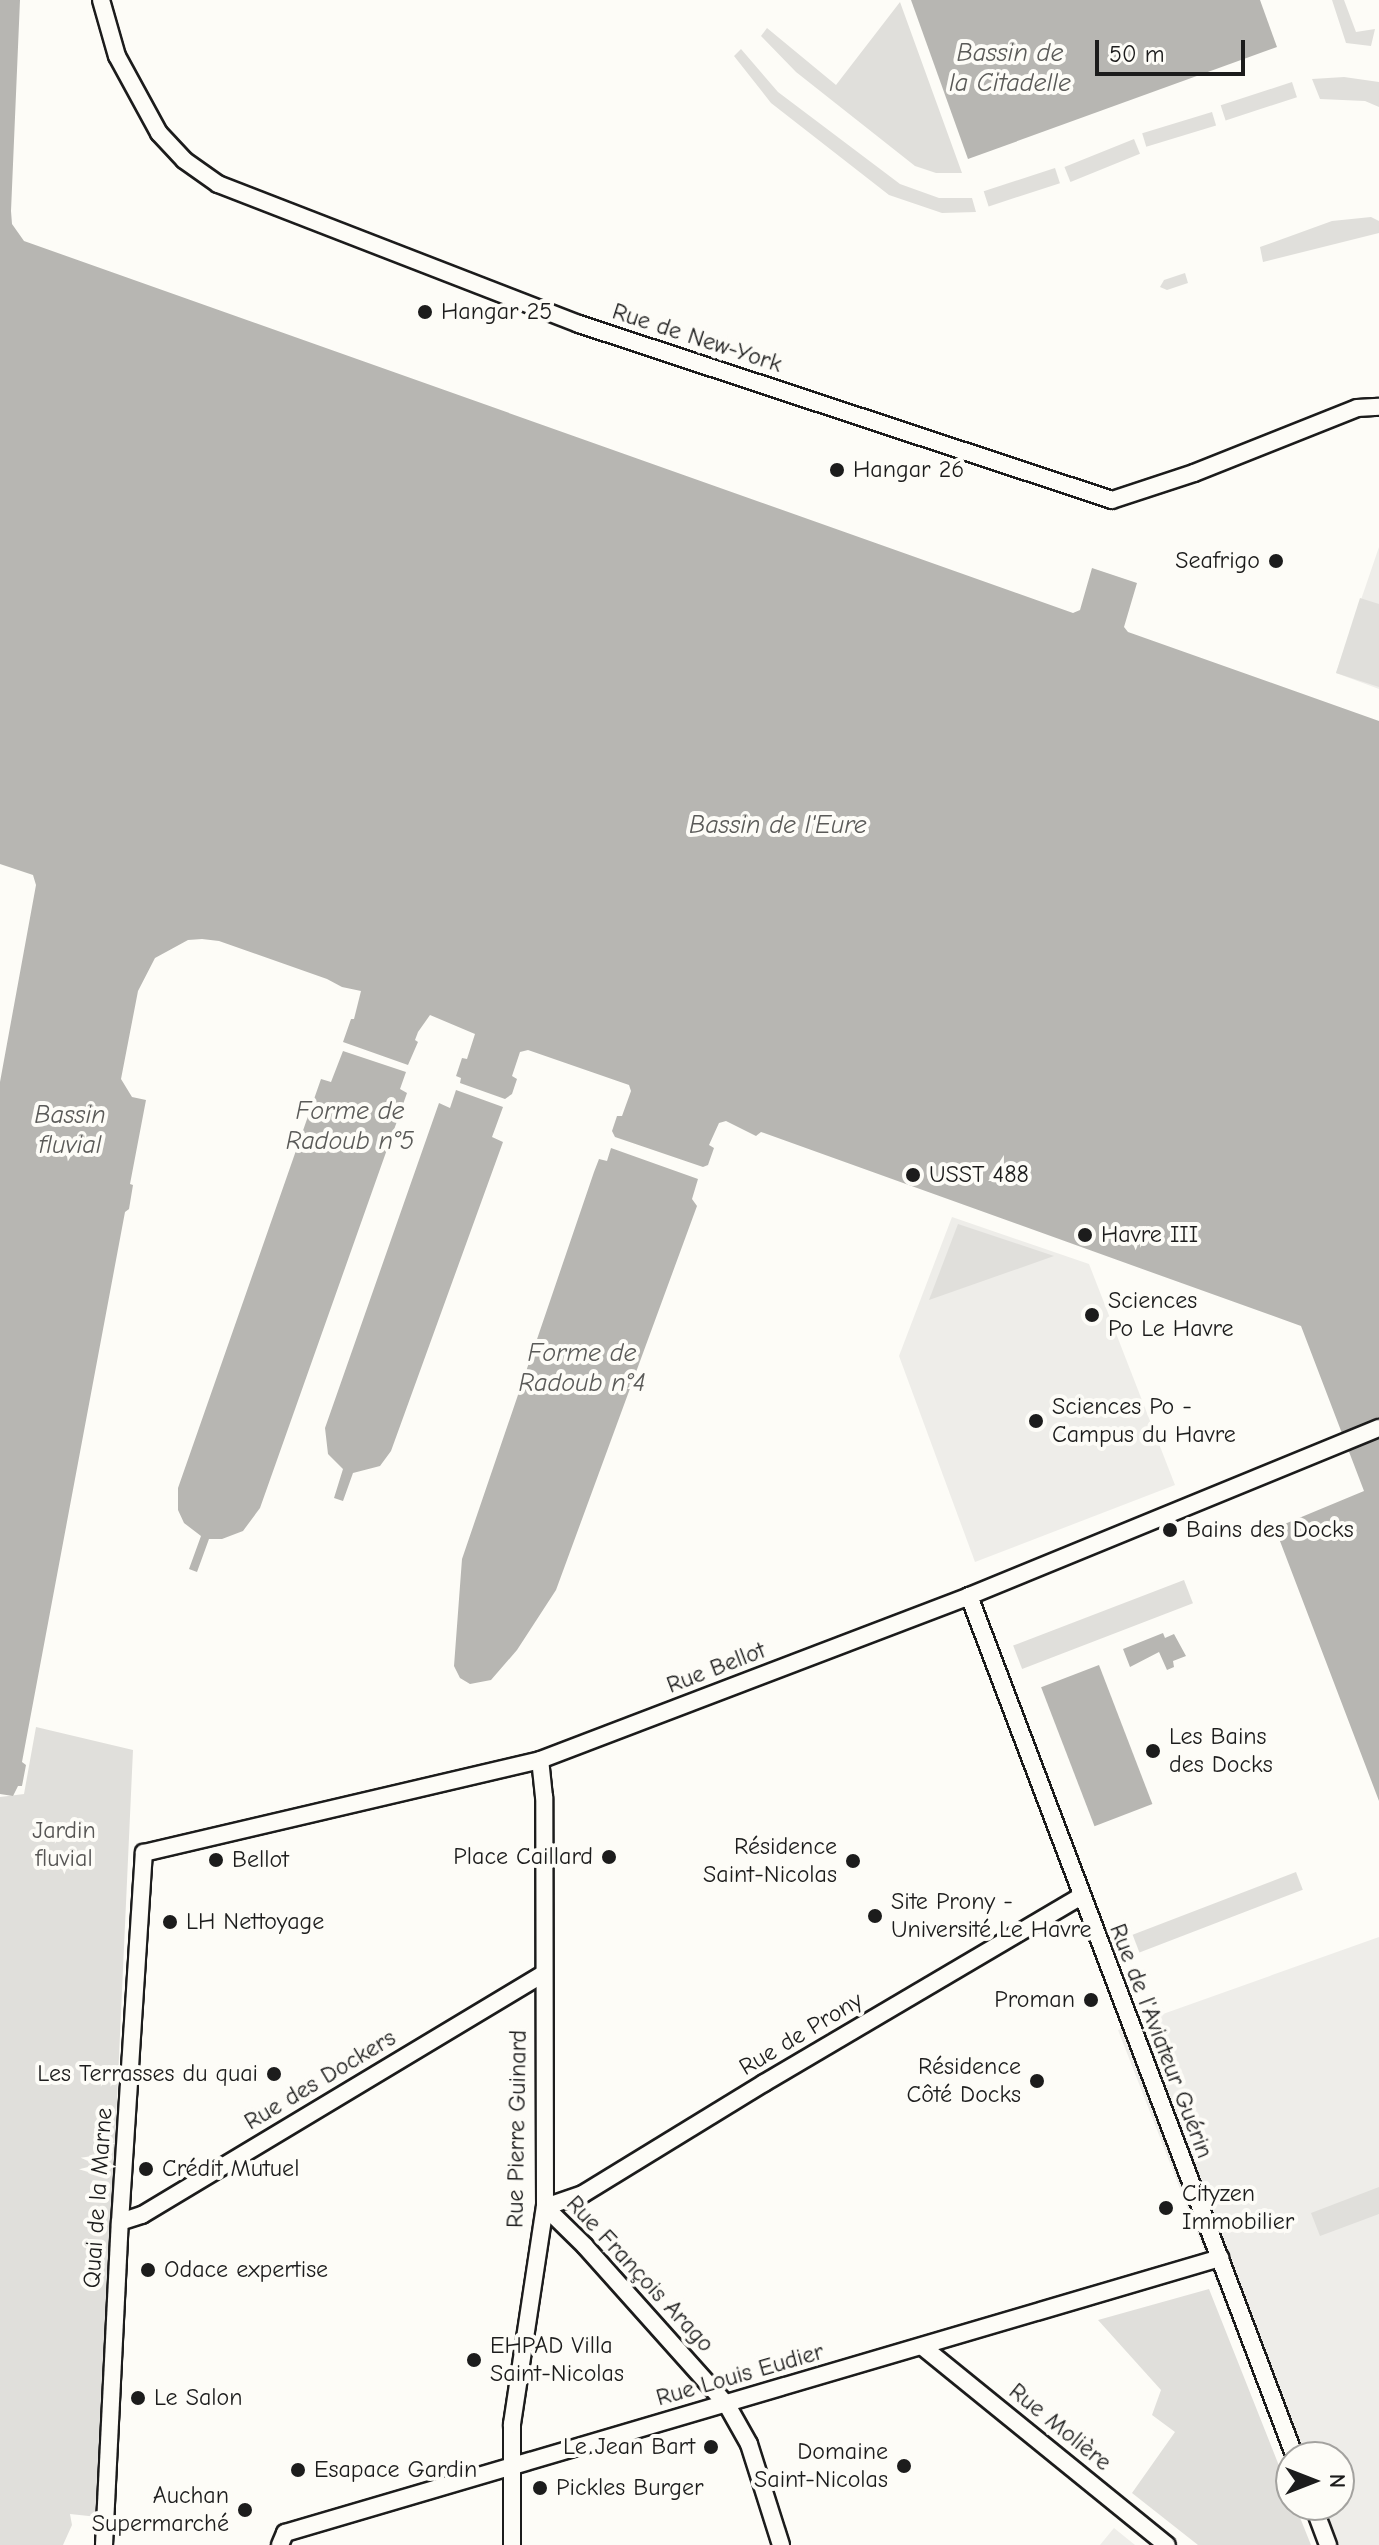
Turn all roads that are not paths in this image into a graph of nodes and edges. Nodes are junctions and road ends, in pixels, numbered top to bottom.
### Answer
1 (101, 0) edge
2 (1379, 407) edge
3 (1379, 1428) edge
4 (969, 1596) junction
5 (540, 1760) junction
6 (144, 1853) joint
7 (1080, 1897) junction
8 (542, 1975) junction
9 (545, 2207) junction
10 (120, 2222) junction
11 (1220, 2258) junction
12 (923, 2347) junction
13 (727, 2405) junction
14 (1289, 2441) edge
15 (513, 2468) junction
16 (1319, 2521) edge
17 (104, 2545) edge
18 (280, 2545) edge
19 (512, 2545) edge
20 (781, 2545) edge
21 (1167, 2545) edge
22 (1328, 2545) edge

1 - 2 street, Rue de New-York
3 - 4 street, Rue Bellot
4 - 5 street, Rue Bellot
4 - 7 street, Rue de l'Aviateur Guérin
5 - 6 street, Rue Bellot
5 - 8 street, Rue Pierre Guinard
6 - 10 street, Quai de la Marne
7 - 9 street, Rue de Prony
7 - 11 street, Rue de l'Aviateur Guérin
8 - 9 street, Rue Pierre Guinard
8 - 10 street, Rue des Dockers
9 - 13 street, Rue François Arago
9 - 15 street, Rue Pierre Guinard
10 - 17 street, Quai de la Marne
11 - 12 street, Rue Louis Eudier
11 - 14 street, Rue de l'Aviateur Guérin
12 - 13 street, Rue Louis Eudier
12 - 21 street, Rue Molière
13 - 15 street, Rue Louis Eudier
13 - 20 street, Rue François Arago
15 - 18 street, Rue Louis Eudier
15 - 19 street, Rue Pierre Guinard
16 - 22 street

